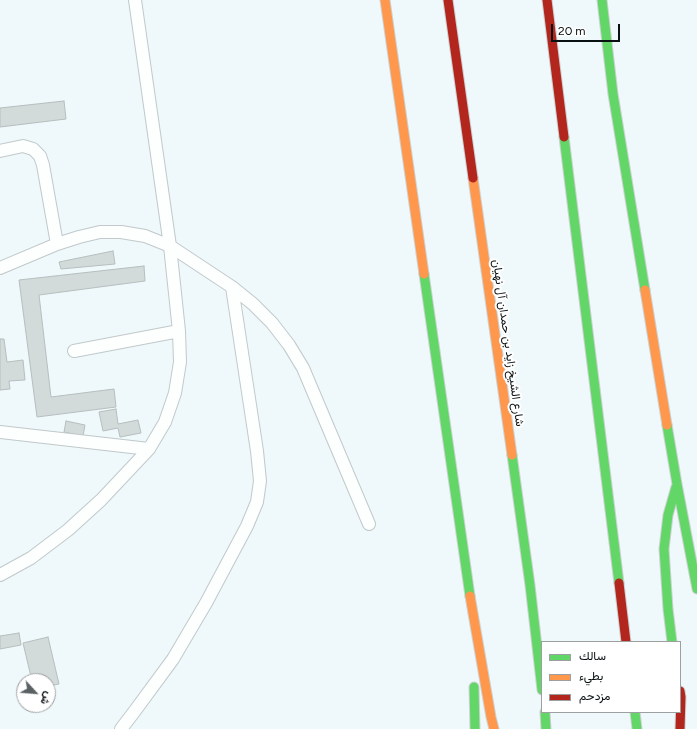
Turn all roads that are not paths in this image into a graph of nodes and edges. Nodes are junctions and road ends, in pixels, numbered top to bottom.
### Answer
1 (135, 0) edge
2 (385, 0) edge
3 (448, 0) edge
4 (547, 0) edge
5 (602, 0) edge
6 (0, 150) edge
7 (57, 244) junction
8 (170, 246) junction
9 (0, 268) edge
10 (232, 287) junction
11 (179, 330) junction
12 (74, 351) dead end
13 (0, 432) edge
14 (149, 449) junction
15 (677, 484) junction
16 (369, 524) dead end
17 (0, 575) edge
18 (697, 589) edge
19 (472, 612) junction
20 (626, 641) edge
21 (672, 641) edge
22 (541, 681) edge
23 (544, 713) edge
24 (635, 713) edge
25 (680, 713) edge
26 (121, 729) edge
27 (475, 729) edge
28 (494, 729) edge
29 (546, 729) edge
30 (637, 729) edge
31 (680, 729) edge

1 - 8 lane
2 - 19 main road
3 - 22 main road, شارع الشيخ زايد بن حمدان آل نهيان
4 - 20 main road
5 - 15 main road
6 - 7 lane
7 - 8 lane
7 - 9 lane
8 - 10 lane
8 - 11 lane
10 - 16 lane
10 - 26 lane
11 - 12 lane
11 - 14 lane
13 - 14 lane
14 - 17 lane
15 - 18 main road
15 - 21 main road
19 - 27 main road
19 - 28 main road
23 - 29 main road
24 - 30 main road
25 - 31 main road

